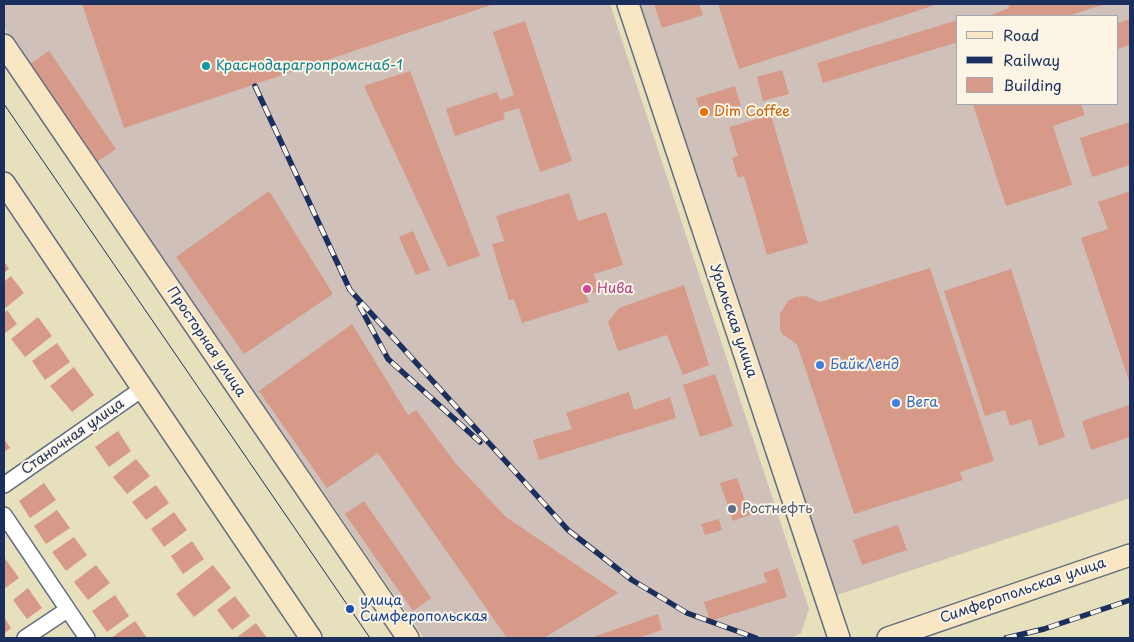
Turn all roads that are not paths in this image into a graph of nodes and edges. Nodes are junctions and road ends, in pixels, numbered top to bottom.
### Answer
1 (622, 4) edge
2 (628, 4) edge
3 (4, 45) edge
4 (4, 183) edge
5 (142, 389) junction
6 (4, 485) edge
7 (4, 515) edge
8 (1130, 555) edge
9 (67, 610) junction
10 (25, 638) edge
11 (87, 638) edge
12 (311, 638) edge
13 (408, 638) edge
14 (833, 638) edge
15 (839, 638) edge
16 (888, 638) edge

1 - 14 street, Уральская улица
2 - 15 street, Уральская улица
3 - 13 street, Просторная улица
4 - 5 street
5 - 6 street, Станочная улица
5 - 12 street
7 - 9 street
8 - 16 street, Симферопольская улица
9 - 10 street
9 - 11 street

